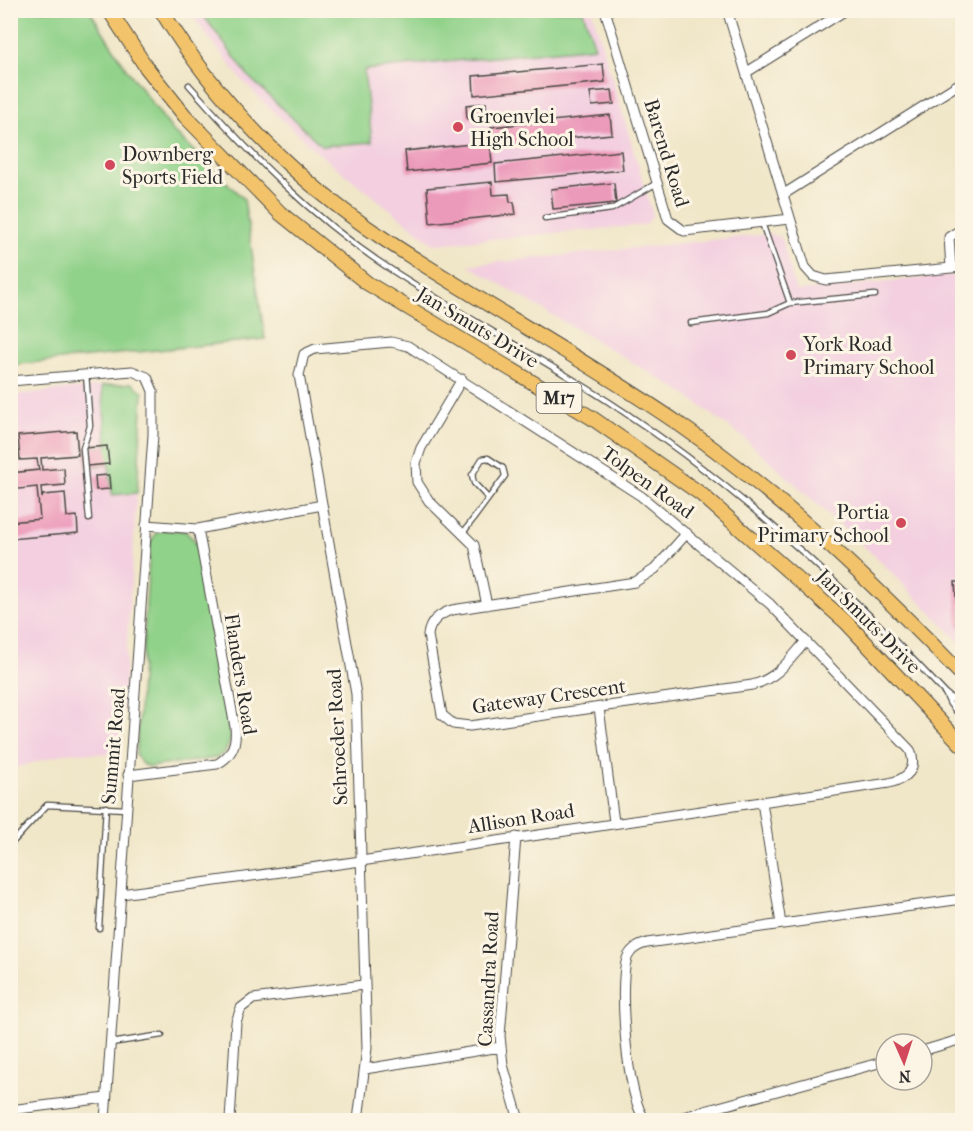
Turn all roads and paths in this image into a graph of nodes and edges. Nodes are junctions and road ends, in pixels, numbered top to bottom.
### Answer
1 (109, 10) edge
2 (161, 10) edge
3 (604, 10) edge
4 (727, 10) edge
5 (846, 10) edge
6 (747, 72) junction
7 (963, 82) edge
8 (189, 85) dead end
9 (657, 183) junction
10 (784, 194) junction
11 (545, 218) dead end
12 (790, 219) junction
13 (762, 222) junction
14 (963, 228) edge
15 (963, 267) edge
16 (951, 268) junction
17 (875, 295) dead end
18 (790, 303) junction
19 (691, 323) dead end
20 (302, 356) joint
21 (86, 374) junction
22 (462, 379) junction
23 (10, 381) edge
24 (488, 498) junction
25 (322, 505) junction
26 (89, 519) dead end
27 (146, 525) junction
28 (198, 529) junction
29 (463, 533) junction
30 (687, 533) junction
31 (488, 605) junction
32 (806, 641) junction
33 (963, 675) edge
34 (945, 693) junction
35 (963, 707) edge
36 (598, 708) junction
37 (963, 718) edge
38 (963, 745) edge
39 (913, 760) joint
40 (128, 775) junction
41 (762, 802) junction
42 (106, 807) junction
43 (126, 809) junction
44 (614, 822) junction
45 (516, 837) junction
46 (10, 845) edge
47 (361, 861) junction
48 (121, 894) junction
49 (963, 899) edge
50 (781, 924) junction
51 (99, 928) dead end
52 (363, 985) junction
53 (162, 1035) dead end
54 (963, 1039) edge
55 (110, 1043) junction
56 (500, 1047) junction
57 (934, 1047) edge
58 (874, 1064) edge
59 (365, 1069) junction
60 (106, 1098) junction
61 (10, 1110) edge
62 (105, 1120) edge
63 (230, 1120) edge
64 (358, 1120) edge
65 (519, 1120) edge
66 (646, 1120) edge
67 (672, 1120) edge

1 - 38 main road, Jan Smuts Drive / M17
2 - 33 main road, Jan Smuts Drive / M17
3 - 9 street, Barend Road
4 - 6 street
5 - 6 street
6 - 10 street
7 - 10 street
8 - 34 lane
9 - 11 lane
9 - 13 street, Barend Road
10 - 12 street
12 - 13 street, Barend Road
12 - 16 street
13 - 18 lane
14 - 16 street
15 - 16 street
17 - 18 lane
18 - 19 lane
20 - 22 street, Tolpen Road
20 - 25 street, Schroeder Road
21 - 23 street
21 - 26 lane
21 - 27 street, Summit Road
22 - 29 street
22 - 30 street, Tolpen Road
24 - 24 lane
24 - 29 lane
25 - 28 street
25 - 47 street, Schroeder Road
27 - 28 street
27 - 40 street, Summit Road
28 - 40 street, Flanders Road
29 - 31 street
30 - 31 street, Gateway Crescent
30 - 32 street, Tolpen Road
31 - 36 street, Gateway Crescent
32 - 36 street, Gateway Crescent
32 - 39 street, Tolpen Road
34 - 35 lane
34 - 37 lane
36 - 44 street
39 - 41 street, Allison Road
40 - 43 street, Summit Road
41 - 44 street, Allison Road
41 - 50 street
42 - 43 lane
42 - 46 lane
42 - 51 lane
43 - 48 street, Summit Road
44 - 45 street, Allison Road
45 - 47 street, Allison Road
45 - 56 street, Cassandra Road
47 - 48 street, Allison Road
47 - 52 street, Schroeder Road
48 - 55 street, Summit Road
49 - 50 street
50 - 66 street
52 - 59 street, Schroeder Road
52 - 63 street
53 - 55 lane
54 - 57 street
55 - 60 street, Summit Road
56 - 59 street
56 - 65 street, Cassandra Road
58 - 67 street
59 - 64 street, Schroeder Road
60 - 61 street
60 - 62 street, Summit Road

